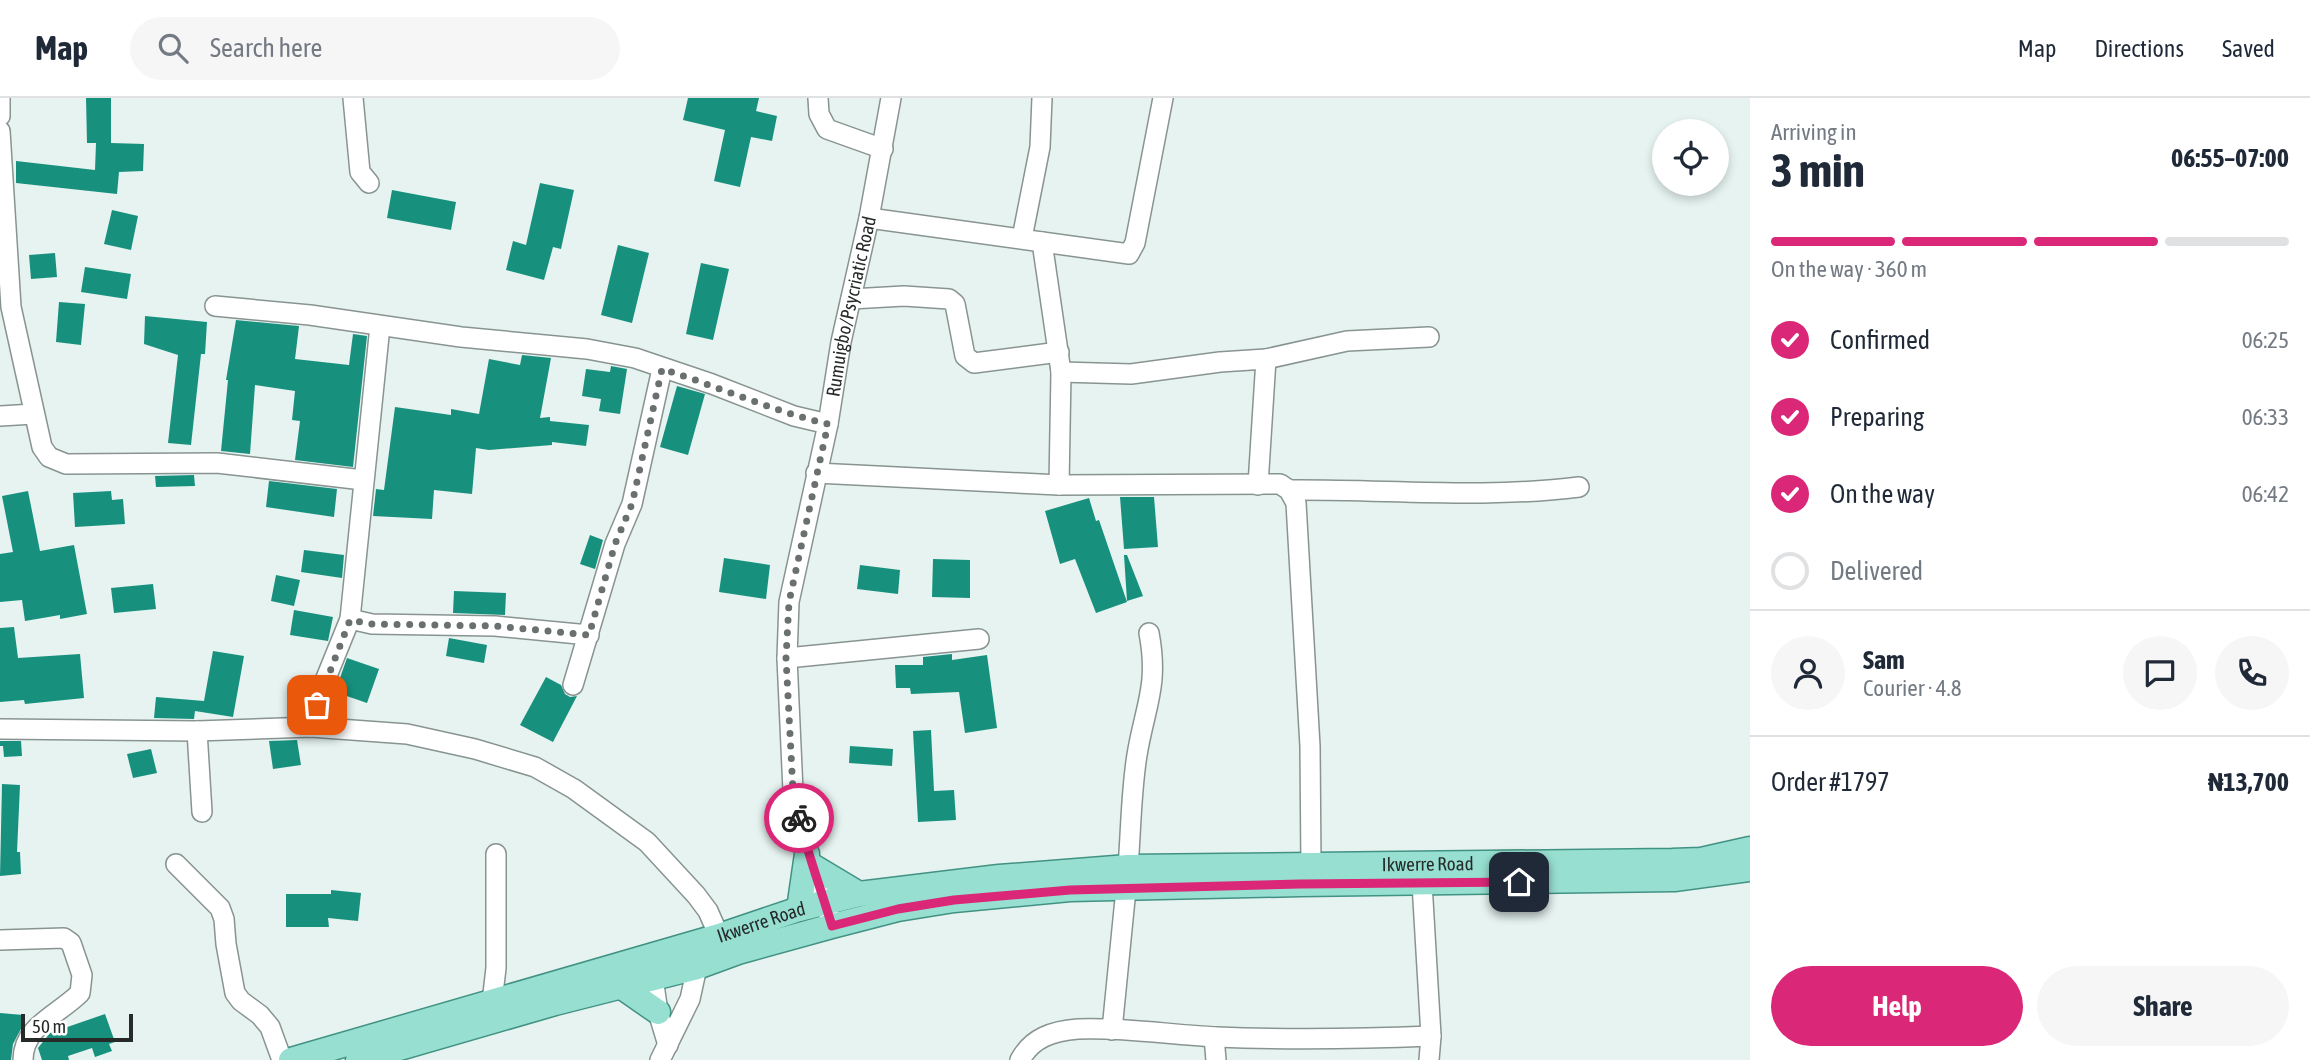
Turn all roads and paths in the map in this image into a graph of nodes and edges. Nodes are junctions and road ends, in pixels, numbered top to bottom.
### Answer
1 (0, 98) edge
2 (353, 98) edge
3 (818, 98) edge
4 (891, 98) edge
5 (1042, 98) edge
6 (1163, 98) edge
7 (0, 116) edge
8 (0, 131) edge
9 (883, 149) junction
10 (369, 183) dead end
11 (869, 218) junction
12 (1023, 238) junction
13 (1042, 243) junction
14 (851, 299) junction
15 (215, 306) dead end
16 (380, 326) junction
17 (1429, 337) dead end
18 (1059, 352) junction
19 (1266, 359) junction
20 (662, 369) junction
21 (1061, 372) junction
22 (34, 414) junction
23 (0, 416) edge
24 (828, 424) junction
25 (816, 473) junction
26 (363, 480) junction
27 (1059, 485) junction
28 (1258, 485) junction
29 (1579, 487) dead end
30 (1289, 490) junction
31 (350, 620) junction
32 (1149, 634) dead end
33 (589, 635) junction
34 (979, 639) dead end
35 (786, 658) junction
36 (573, 685) dead end
37 (311, 727) junction
38 (0, 729) edge
39 (197, 731) junction
40 (202, 812) dead end
41 (1750, 849) edge
42 (496, 854) dead end
43 (811, 860) junction
44 (176, 864) dead end
45 (1311, 866) junction
46 (1750, 869) edge
47 (1127, 878) junction
48 (1422, 883) junction
49 (859, 894) junction
50 (799, 909) junction
51 (829, 915) junction
52 (719, 936) junction
53 (0, 940) edge
54 (697, 967) junction
55 (653, 978) junction
56 (622, 987) junction
57 (492, 1002) junction
58 (658, 1012) junction
59 (1112, 1030) junction
60 (1431, 1036) junction
61 (1214, 1037) junction
62 (664, 1056) edge
63 (23, 1060) edge
64 (282, 1060) edge
65 (291, 1060) edge
66 (358, 1060) edge
67 (1020, 1060) edge
68 (1216, 1060) edge
69 (1429, 1060) edge

1 - 7 street
2 - 10 street
3 - 9 street
4 - 9 street, Rumuigbo/Psycriatic Road
5 - 12 street
6 - 13 street
8 - 22 street
9 - 11 street, Rumuigbo/Psycriatic Road
11 - 12 street
11 - 14 street, Rumuigbo/Psycriatic Road
12 - 13 street
13 - 18 street
14 - 18 street
14 - 24 street, Rumuigbo/Psycriatic Road
15 - 16 street
16 - 20 street
16 - 26 street
17 - 19 street
18 - 21 street
19 - 21 street
19 - 28 street
20 - 24 street
20 - 33 street
21 - 27 street
22 - 23 street
22 - 26 street
24 - 25 street, Rumuigbo/Psycriatic Road
25 - 27 street
25 - 35 street, Rumuigbo/Psycriatic Road
26 - 31 street
27 - 28 street
28 - 30 street
29 - 30 street
30 - 45 street
31 - 33 street
31 - 37 street
32 - 47 street
33 - 36 street
34 - 35 street
35 - 43 street, Rumuigbo/Psycriatic Road
37 - 39 street
37 - 52 street
38 - 39 street
39 - 40 street
41 - 45 main road, Ikwerre Road
42 - 57 street
43 - 49 main road
43 - 50 main road
43 - 51 street, Rumuigbo/Psycriatic Road
44 - 64 street
45 - 47 main road, Ikwerre Road
46 - 48 main road, Ikwerre Road
47 - 48 main road, Ikwerre Road
47 - 49 main road, Ikwerre Road
47 - 51 main road, Ikwerre Road
47 - 59 street
48 - 60 street
49 - 51 main road, Ikwerre Road
50 - 51 main road, Ikwerre Road
50 - 52 main road, Ikwerre Road
51 - 54 main road, Ikwerre Road
52 - 57 main road, Ikwerre Road
53 - 63 street
54 - 55 main road, Ikwerre Road
54 - 62 street
55 - 56 main road, Ikwerre Road
55 - 58 street
56 - 58 main road
56 - 66 main road, Ikwerre Road
57 - 65 main road, Ikwerre Road
58 - 62 street
59 - 61 street
59 - 67 street
60 - 61 street
60 - 69 street
61 - 68 street

